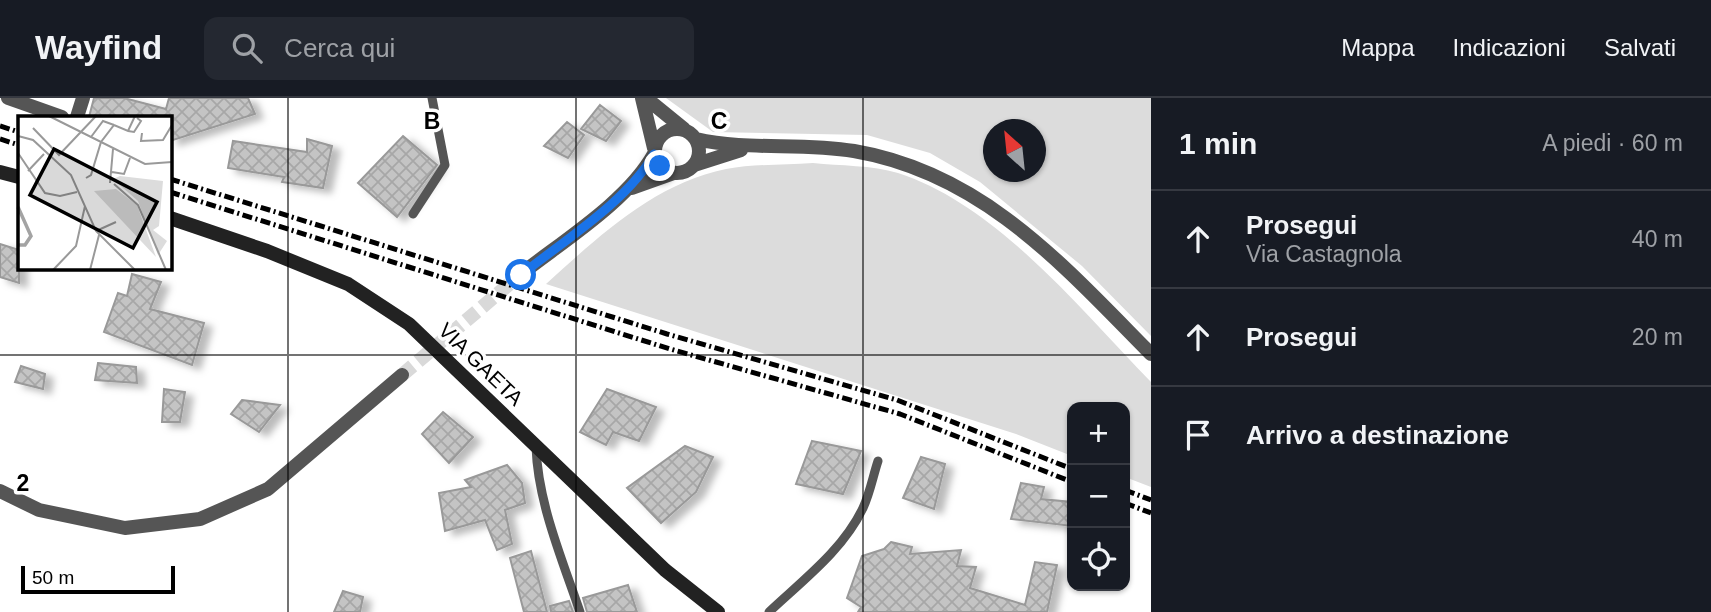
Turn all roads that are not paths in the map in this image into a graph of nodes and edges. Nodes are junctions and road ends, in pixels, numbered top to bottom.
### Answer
1 (8, 98) edge
2 (83, 98) edge
3 (432, 98) edge
4 (644, 98) edge
5 (59, 116) edge
6 (77, 116) edge
7 (690, 134) junction
8 (752, 147) junction
9 (654, 151) junction
10 (694, 166) junction
11 (0, 172) edge
12 (674, 173) junction
13 (18, 177) edge
14 (616, 198) junction
15 (413, 214) dead end
16 (172, 219) edge
17 (521, 275) tunnel mouth
18 (1151, 354) edge
19 (402, 375) tunnel mouth
20 (536, 447) junction
21 (878, 461) dead end
22 (0, 491) edge
23 (580, 612) edge
24 (718, 612) edge
25 (769, 612) edge

1 - 5 street
2 - 6 street
3 - 15 lane
4 - 7 street
4 - 9 street
7 - 8 street
7 - 9 street
7 - 10 street
8 - 10 street
8 - 18 street
9 - 12 street
9 - 14 street
10 - 12 street
11 - 13 street
12 - 14 street
14 - 17 street
16 - 20 street, VIA GAETA
19 - 22 street
20 - 23 lane
20 - 24 street, VIA GAETA
21 - 25 lane

